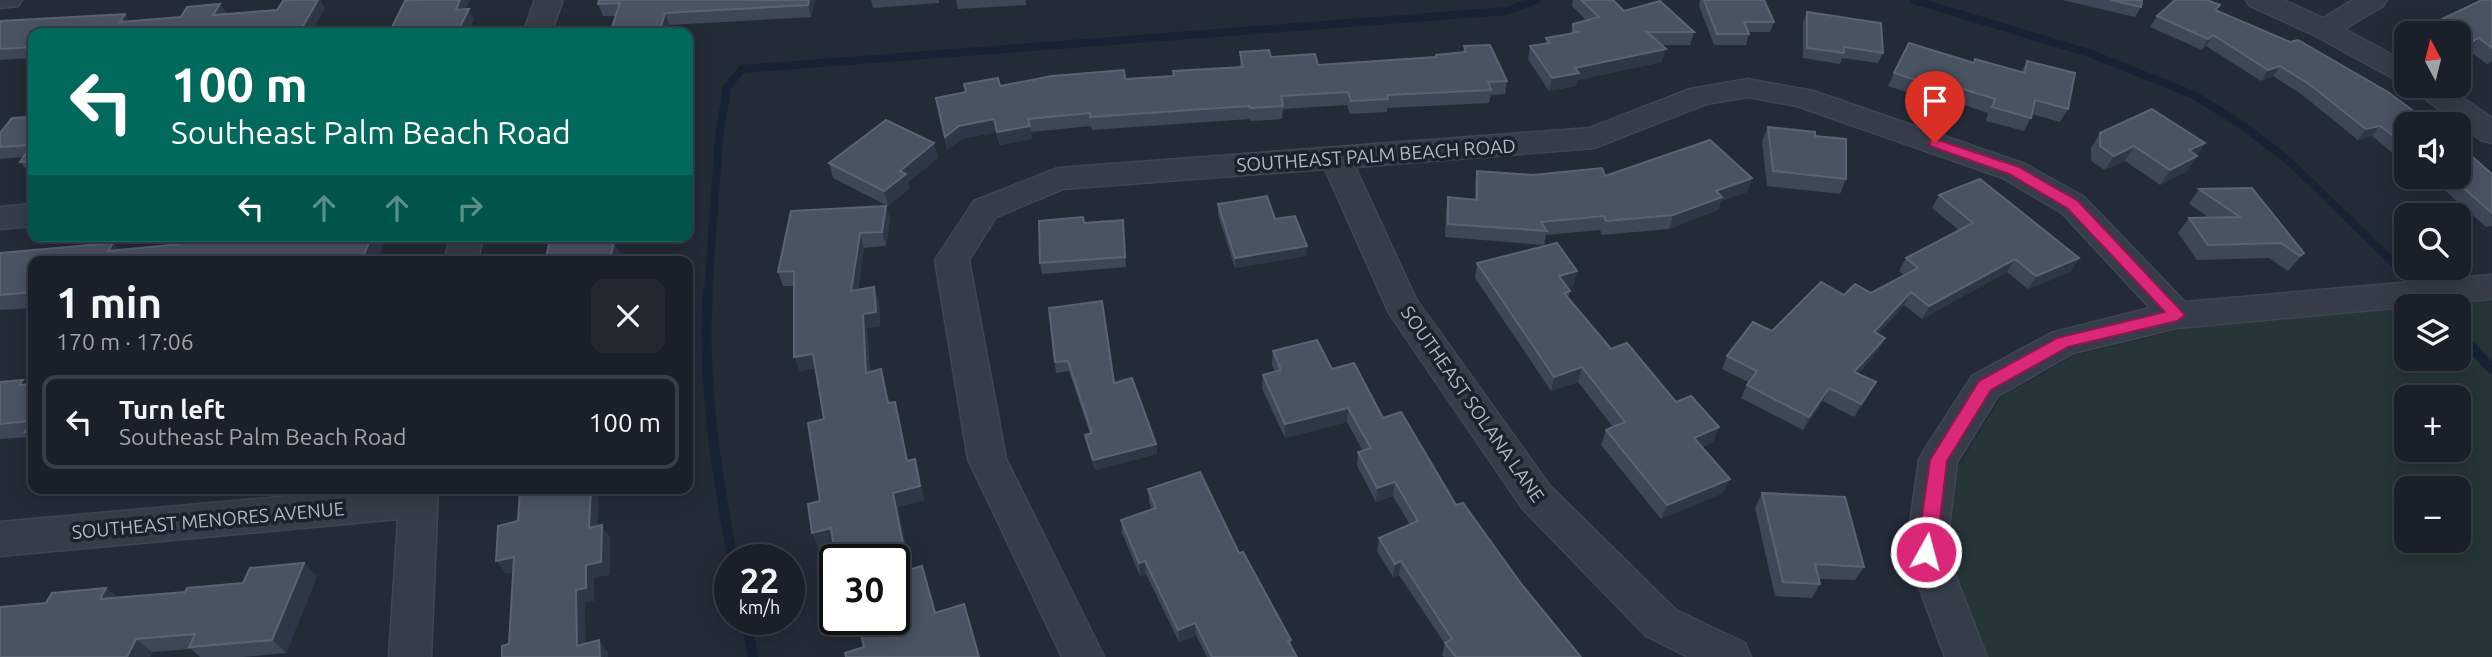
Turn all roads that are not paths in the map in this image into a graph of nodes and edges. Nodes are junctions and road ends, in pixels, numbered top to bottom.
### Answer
1 (8, 0) edge
2 (550, 0) edge
3 (2260, 0) edge
4 (2374, 0) edge
5 (0, 1) edge
6 (539, 28) edge
7 (2324, 29) junction
8 (2394, 67) edge
9 (2443, 98) edge
10 (2492, 133) edge
11 (1336, 159) junction
12 (28, 215) edge
13 (0, 218) edge
14 (2492, 287) edge
15 (2177, 315) junction
16 (418, 495) edge
17 (0, 539) edge
18 (410, 657) edge
19 (1083, 657) edge
20 (1730, 657) edge
21 (1966, 657) edge

1 - 5 street
2 - 6 street
3 - 7 street
4 - 7 street
7 - 8 street
9 - 10 street
11 - 15 street, SOUTHEAST PALM BEACH ROAD
11 - 19 street, SOUTHEAST PALM BEACH ROAD
11 - 20 street, SOUTHEAST SOLANA LANE
12 - 13 street
14 - 15 street
15 - 21 street
16 - 17 street, SOUTHEAST MENORES AVENUE
16 - 18 street

